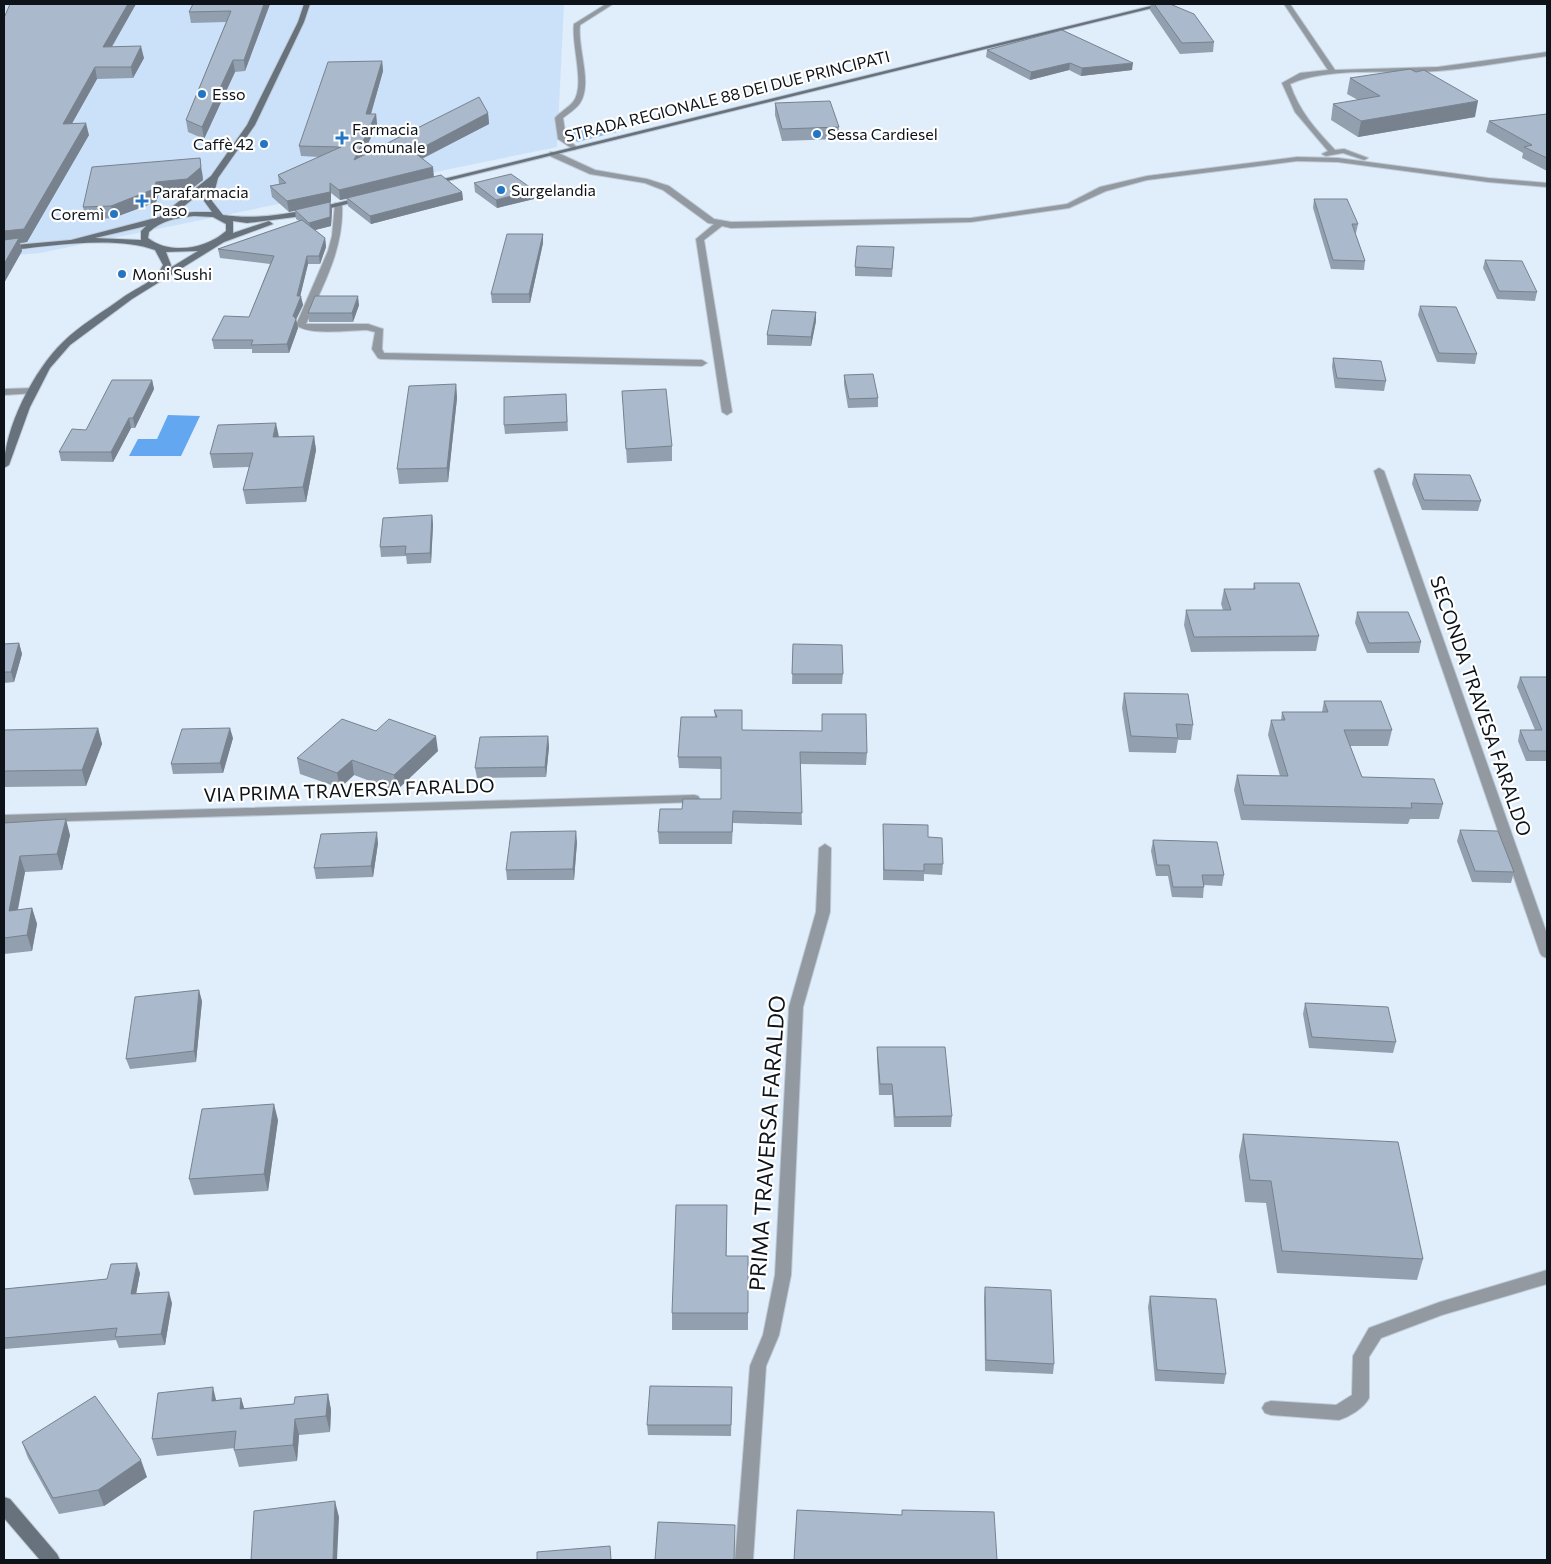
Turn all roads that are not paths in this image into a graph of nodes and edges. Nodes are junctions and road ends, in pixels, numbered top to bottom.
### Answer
1 (307, 4) edge
2 (610, 4) edge
3 (1166, 4) edge
4 (1287, 4) edge
5 (1547, 54) edge
6 (1333, 72) junction
7 (1311, 129) junction
8 (574, 148) junction
9 (1344, 151) junction
10 (1332, 153) junction
11 (553, 154) junction
12 (1355, 156) junction
13 (1297, 159) junction
14 (1342, 160) junction
15 (1390, 166) junction
16 (214, 178) junction
17 (422, 185) edge
18 (1547, 185) edge
19 (376, 196) edge
20 (338, 205) junction
21 (295, 215) junction
22 (220, 217) junction
23 (162, 219) junction
24 (720, 223) junction
25 (221, 240) junction
26 (71, 242) junction
27 (157, 247) junction
28 (4, 248) edge
29 (160, 279) junction
30 (702, 363) dead end
31 (34, 391) junction
32 (4, 392) edge
33 (727, 412) dead end
34 (4, 465) edge
35 (1379, 471) dead end
36 (694, 800) edge
37 (4, 819) edge
38 (826, 848) dead end
39 (1547, 953) edge
40 (1547, 1277) edge
41 (1271, 1408) dead end
42 (4, 1505) edge
43 (51, 1560) edge
44 (744, 1560) edge

1 - 16 main road
2 - 8 street
3 - 8 main road, STRADA REGIONALE 88 DEI DUE PRINCIPATI
4 - 6 street
5 - 6 street
6 - 7 street
7 - 9 street
7 - 10 street
8 - 11 main road, STRADA REGIONALE 88 DEI DUE PRINCIPATI
9 - 10 street
9 - 12 street
10 - 13 street
10 - 14 street
11 - 17 main road, STRADA REGIONALE 88 DEI DUE PRINCIPATI
11 - 24 street
12 - 14 street
12 - 15 street
13 - 14 street
13 - 24 street
14 - 15 street
15 - 18 street
16 - 22 main road
16 - 23 main road
19 - 20 main road
20 - 21 main road
20 - 30 street
21 - 22 main road
21 - 25 main road
22 - 23 main road
22 - 25 main road
23 - 26 main road
23 - 27 main road
24 - 33 street
25 - 27 main road
25 - 29 main road
26 - 27 main road
26 - 28 main road
27 - 29 main road
29 - 31 main road
31 - 32 street
31 - 34 main road
35 - 39 street, SECONDA TRAVESA FARALDO
36 - 37 street, VIA PRIMA TRAVERSA FARALDO
38 - 44 street, PRIMA TRAVERSA FARALDO
40 - 41 street
42 - 43 main road

